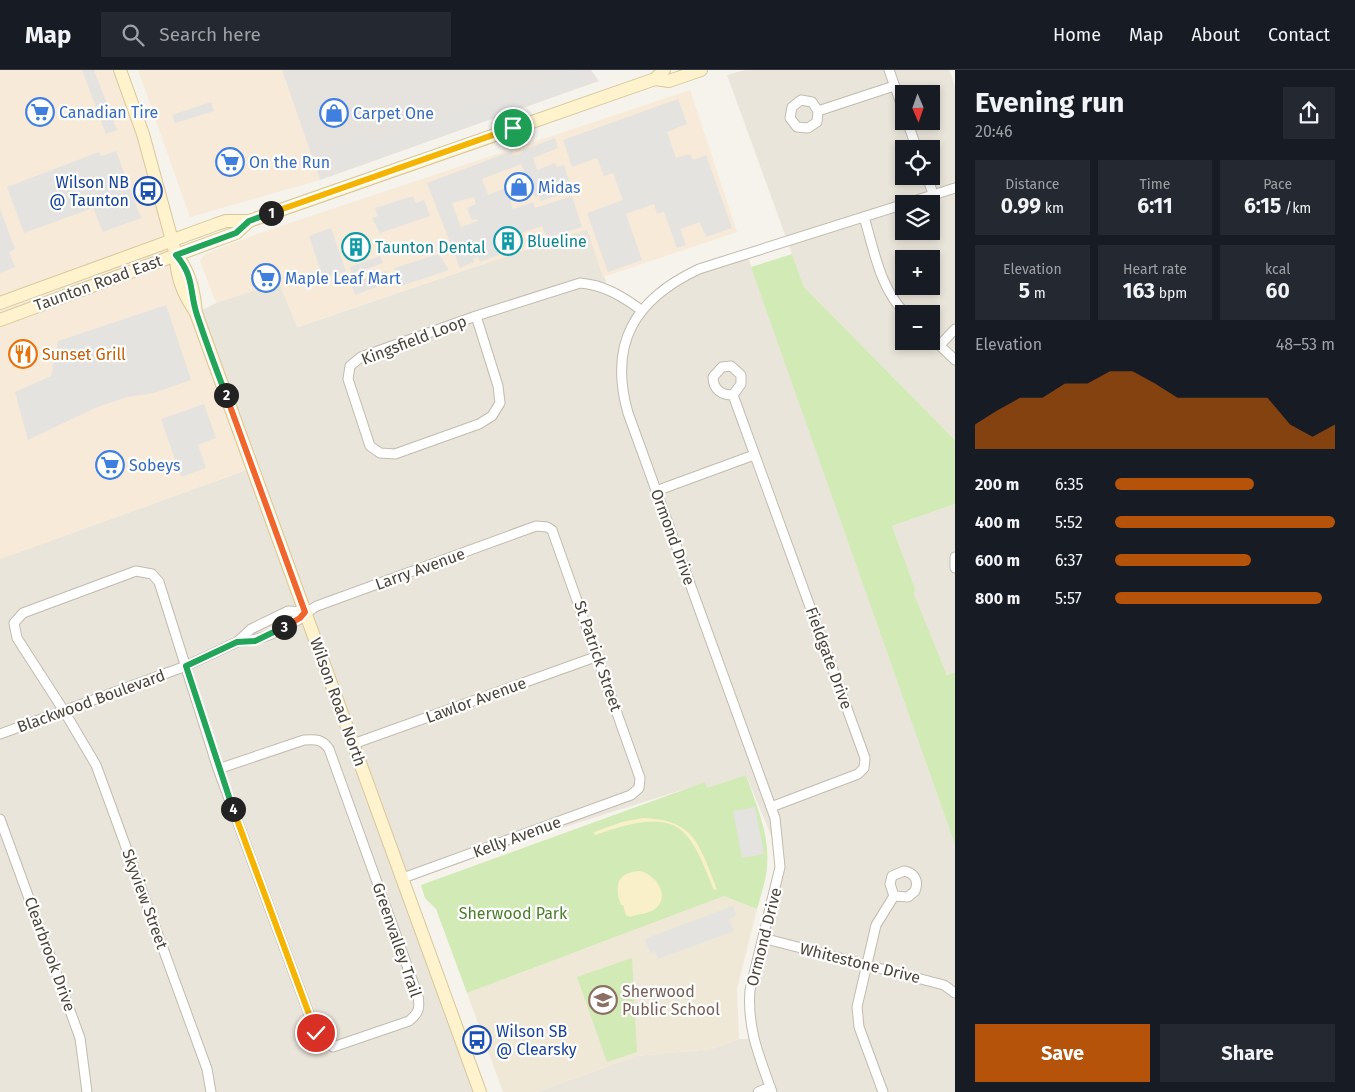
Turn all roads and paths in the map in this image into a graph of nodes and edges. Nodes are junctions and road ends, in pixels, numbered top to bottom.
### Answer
1 (120, 70) edge
2 (701, 70) edge
3 (889, 70) edge
4 (659, 74) edge
5 (894, 86) joint
6 (818, 111) dead end
7 (930, 185) edge
8 (955, 188) edge
9 (933, 194) junction
10 (864, 217) junction
11 (249, 221) junction
12 (171, 240) junction
13 (176, 255) junction
14 (0, 303) edge
15 (898, 305) edge
16 (641, 310) junction
17 (476, 316) junction
18 (0, 320) edge
19 (955, 329) edge
20 (940, 344) joint
21 (955, 360) edge
22 (733, 395) dead end
23 (754, 455) junction
24 (656, 491) junction
25 (536, 526) joint
26 (955, 557) edge
27 (955, 568) edge
28 (305, 612) junction
29 (598, 656) junction
30 (186, 666) junction
31 (64, 711) junction
32 (0, 734) edge
33 (353, 744) junction
34 (218, 769) junction
35 (631, 794) joint
36 (771, 807) junction
37 (0, 819) edge
38 (403, 878) junction
39 (894, 896) dead end
40 (763, 938) junction
41 (866, 963) junction
42 (955, 993) edge
43 (771, 1090) edge
44 (87, 1092) edge
45 (211, 1092) edge
46 (480, 1092) edge
47 (758, 1092) edge
48 (883, 1092) edge

1 - 12 main road, Wilson Road North
2 - 4 main road, Taunton Road East
3 - 5 street
4 - 11 main road, Taunton Road East
5 - 6 street
7 - 9 street
8 - 9 street, Ormond Drive
9 - 10 street, Ormond Drive
10 - 15 street
10 - 16 street, Ormond Drive
11 - 12 main road, Taunton Road East
11 - 13 main road, Taunton Road East
12 - 13 main road, Wilson Road North
12 - 14 main road, Taunton Road East
13 - 18 main road, Taunton Road East
13 - 28 main road, Wilson Road North
16 - 17 street
16 - 24 street, Ormond Drive
17 - 17 street, Kingsfield Loop
19 - 20 street
20 - 21 street
22 - 23 street, Fieldgate Drive
23 - 24 street
23 - 36 street, Fieldgate Drive
24 - 36 street, Ormond Drive
25 - 28 street, Larry Avenue
25 - 29 street, St Patrick Street
26 - 27 street
28 - 30 street, Blackwood Boulevard
28 - 33 main road, Wilson Road North
29 - 33 street, Lawlor Avenue
29 - 35 street, St Patrick Street
30 - 31 street, Blackwood Boulevard
30 - 31 street, Skyview Street
30 - 34 street, Greenvalley Trail
31 - 32 street, Blackwood Boulevard
31 - 45 street, Skyview Street
33 - 38 main road, Wilson Road North
34 - 34 street, Greenvalley Trail
35 - 38 street, Kelly Avenue
36 - 40 street, Ormond Drive
37 - 44 street, Clearbrook Drive
38 - 46 main road, Wilson Road North
39 - 41 street
40 - 41 street, Whitestone Drive
40 - 43 street, Ormond Drive
41 - 42 street, Whitestone Drive
41 - 48 street
43 - 47 street

